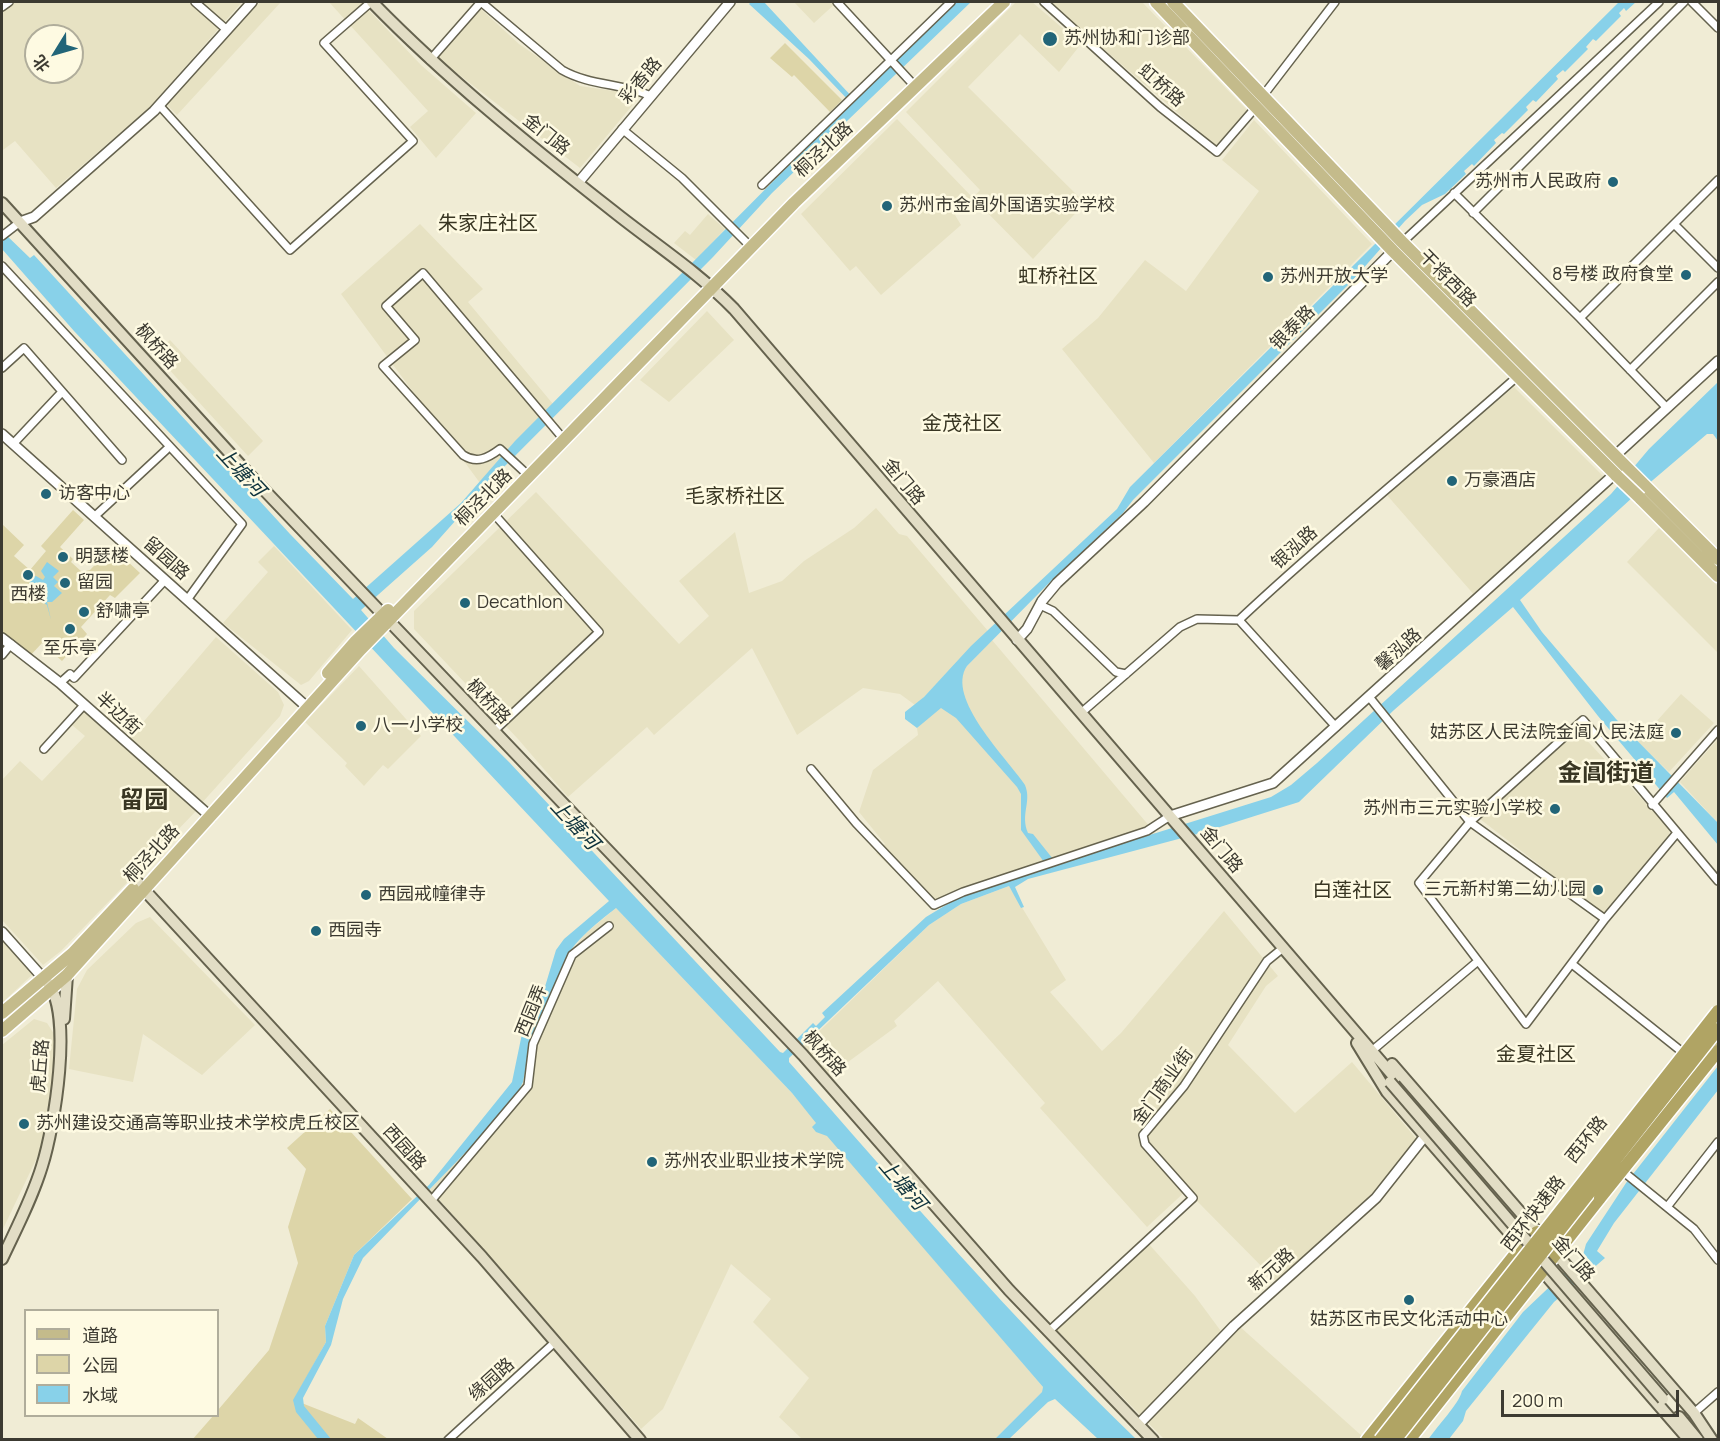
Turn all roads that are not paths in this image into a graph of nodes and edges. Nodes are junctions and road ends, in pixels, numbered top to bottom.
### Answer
1 (9, 2) edge
2 (195, 2) edge
3 (252, 2) edge
4 (371, 2) edge
5 (481, 2) edge
6 (730, 2) edge
7 (837, 2) edge
8 (951, 2) edge
9 (994, 2) edge
10 (1004, 2) edge
11 (1044, 2) edge
12 (1156, 2) edge
13 (1173, 2) edge
14 (1335, 2) edge
15 (1659, 2) edge
16 (1684, 2) edge
17 (1692, 2) edge
18 (2, 7) edge
19 (1719, 28) edge
20 (227, 30) junction
21 (430, 60) junction
22 (891, 62) junction
23 (910, 82) junction
24 (651, 96) junction
25 (1259, 102) junction
26 (159, 105) junction
27 (622, 129) junction
28 (1719, 180) edge
29 (578, 183) junction
30 (762, 185) dead end
31 (1454, 193) junction
32 (2, 203) edge
33 (1473, 213) junction
34 (20, 222) junction
35 (1674, 224) junction
36 (4, 234) edge
37 (1390, 239) junction
38 (747, 243) junction
39 (2, 266) edge
40 (1719, 268) edge
41 (1719, 282) edge
42 (707, 286) junction
43 (1580, 318) junction
44 (1719, 361) edge
45 (2, 368) edge
46 (1630, 370) junction
47 (1519, 375) junction
48 (61, 393) junction
49 (1667, 408) junction
50 (2, 434) edge
51 (561, 436) junction
52 (13, 444) junction
53 (166, 450) dead end
54 (122, 460) dead end
55 (1610, 460) junction
56 (1620, 470) junction
57 (527, 475) junction
58 (1644, 494) junction
59 (494, 514) junction
60 (94, 517) junction
61 (1719, 559) edge
62 (1719, 576) edge
63 (165, 580) junction
64 (187, 600) junction
65 (1040, 605) junction
66 (380, 619) junction
67 (1239, 620) junction
68 (1006, 632) junction
69 (2, 638) edge
70 (1017, 640) junction
71 (11, 644) junction
72 (2, 655) edge
73 (1126, 674) junction
74 (60, 683) junction
75 (1372, 701) junction
76 (84, 705) junction
77 (306, 705) junction
78 (1081, 713) junction
79 (1336, 727) junction
80 (1719, 730) edge
81 (494, 731) junction
82 (44, 748) dead end
83 (811, 769) dead end
84 (1652, 805) junction
85 (208, 815) junction
86 (1172, 822) junction
87 (1470, 822) junction
88 (1676, 834) junction
89 (1719, 881) edge
90 (141, 886) junction
91 (1605, 920) junction
92 (609, 926) dead end
93 (2, 932) edge
94 (1281, 950) junction
95 (1478, 961) junction
96 (1572, 964) junction
97 (67, 975) junction
98 (43, 978) junction
99 (52, 989) junction
100 (1717, 1010) edge
101 (2, 1013) edge
102 (1719, 1029) edge
103 (2, 1031) edge
104 (61, 1040) junction
105 (1359, 1041) junction
106 (1719, 1041) edge
107 (1374, 1049) junction
108 (1682, 1051) junction
109 (1719, 1051) edge
110 (1425, 1136) junction
111 (1719, 1142) edge
112 (1600, 1153) junction
113 (1618, 1167) junction
114 (425, 1195) junction
115 (1667, 1207) junction
116 (1537, 1232) junction
117 (1522, 1248) junction
118 (1554, 1252) junction
119 (2, 1259) edge
120 (1719, 1260) edge
121 (1544, 1273) junction
122 (1048, 1332) junction
123 (555, 1342) junction
124 (1719, 1392) edge
125 (1665, 1397) junction
126 (1694, 1413) junction
127 (1138, 1425) junction
128 (448, 1440) edge
129 (640, 1440) edge
130 (1153, 1440) edge
131 (1367, 1440) edge
132 (1373, 1440) edge
133 (1380, 1440) edge
134 (1395, 1440) edge
135 (1403, 1440) edge
136 (1409, 1440) edge
137 (1689, 1440) edge
138 (1698, 1440) edge
139 (1707, 1440) edge
140 (1712, 1440) edge

1 - 18 street
2 - 20 street
3 - 20 street
4 - 21 main road, 金门路
4 - 26 street
5 - 21 street
5 - 24 street
6 - 24 street, 彩香路
7 - 22 street
8 - 22 street
9 - 23 main road, 桐泾北路
10 - 42 main road, 桐泾北路
11 - 25 street, 虹桥路
12 - 25 main road, 干将西路
13 - 25 main road, 干将西路
14 - 25 street
15 - 31 street, 银泰路
16 - 33 street
17 - 19 street
20 - 26 street
21 - 29 main road, 金门路
22 - 23 street
22 - 30 street
23 - 38 main road, 桐泾北路
24 - 27 street, 彩香路
25 - 37 main road, 干将西路
26 - 34 street
27 - 29 street, 彩香路
27 - 38 street
28 - 35 street
29 - 42 main road, 金门路
31 - 33 street
31 - 37 street, 银泰路
32 - 34 main road, 枫桥路
33 - 43 street
34 - 36 street
34 - 66 main road, 枫桥路
35 - 40 street
35 - 43 street
37 - 47 main road, 干将西路
37 - 55 main road, 干将西路
37 - 65 street, 银泰路
38 - 42 main road, 桐泾北路
39 - 64 street
41 - 46 street
42 - 51 main road, 桐泾北路
42 - 57 main road, 桐泾北路
42 - 68 main road, 金门路
43 - 46 street
44 - 49 street
45 - 48 street
46 - 49 street
47 - 55 main road, 干将西路
47 - 67 street, 银泓路
48 - 52 street
48 - 54 street
49 - 55 street
50 - 52 street, 留园路
51 - 57 main road, 桐泾北路
51 - 57 street
52 - 60 street, 留园路
53 - 60 street
55 - 56 main road, 干将西路
56 - 58 main road, 干将西路, bridge
56 - 75 street, 馨泓路
57 - 59 main road, 桐泾北路
57 - 66 main road, 桐泾北路
58 - 61 main road, 干将西路
58 - 62 main road, 干将西路
59 - 66 main road, 桐泾北路
59 - 81 street
60 - 63 street, 留园路
63 - 64 street, 留园路
63 - 74 street
64 - 77 street, 留园路
65 - 70 street, 银泰路
65 - 73 street
66 - 77 main road, 桐泾北路
66 - 81 main road, 枫桥路
67 - 73 street
67 - 79 street
68 - 70 main road, 金门路
68 - 86 main road, 金门路
69 - 71 street, 半边街
70 - 78 main road, 金门路
71 - 72 street
71 - 74 street, 半边街
73 - 78 street
74 - 76 street, 半边街
75 - 79 street, 馨泓路
75 - 87 street
76 - 82 street
76 - 85 street, 半边街
77 - 85 main road, 桐泾北路
78 - 86 main road, 金门路
79 - 86 street, 馨泓路
80 - 84 street
81 - 122 main road, 枫桥路
83 - 86 street
84 - 87 street
84 - 88 street
85 - 90 main road, 桐泾北路
86 - 94 main road, 金门路
87 - 91 street
87 - 95 street
88 - 89 street
88 - 91 street
90 - 97 main road, 桐泾北路
90 - 98 main road, 桐泾北路
90 - 114 main road, 西园路
91 - 96 street
92 - 114 street, 西园弄
93 - 98 street
94 - 105 main road, 金门路
94 - 122 street, 金门商业街
95 - 96 street
95 - 107 street
96 - 108 street
97 - 99 main road, 桐泾北路
97 - 104 main road
98 - 99 main road, 虎丘路
98 - 101 main road, 桐泾北路
99 - 103 main road, 桐泾北路
99 - 104 main road, 虎丘路
100 - 108 main road, 西环路
100 - 133 highway, 西环快速路, bridge
102 - 134 highway, 西环快速路, bridge
104 - 119 main road, 虎丘路
105 - 107 main road
105 - 110 main road
105 - 125 main road, 金门路, bridge
106 - 113 main road
107 - 116 main road
108 - 112 main road, 西环路
109 - 118 highway, bridge
110 - 117 main road
110 - 127 street, 新元路
111 - 115 street
112 - 113 street
112 - 116 main road, 西环路
113 - 115 street
113 - 118 main road
114 - 123 main road, 西园路
115 - 120 street
116 - 117 highway
116 - 118 main road
117 - 121 main road
117 - 131 highway
117 - 132 main road
118 - 121 highway
118 - 126 main road
121 - 135 main road
121 - 136 highway
121 - 137 main road
122 - 127 main road, 枫桥路
123 - 128 street, 缘园路
123 - 129 main road, 西园路
124 - 126 street
125 - 138 main road, 金门路
125 - 139 main road, 金门路
126 - 140 main road
127 - 130 main road, 枫桥路

